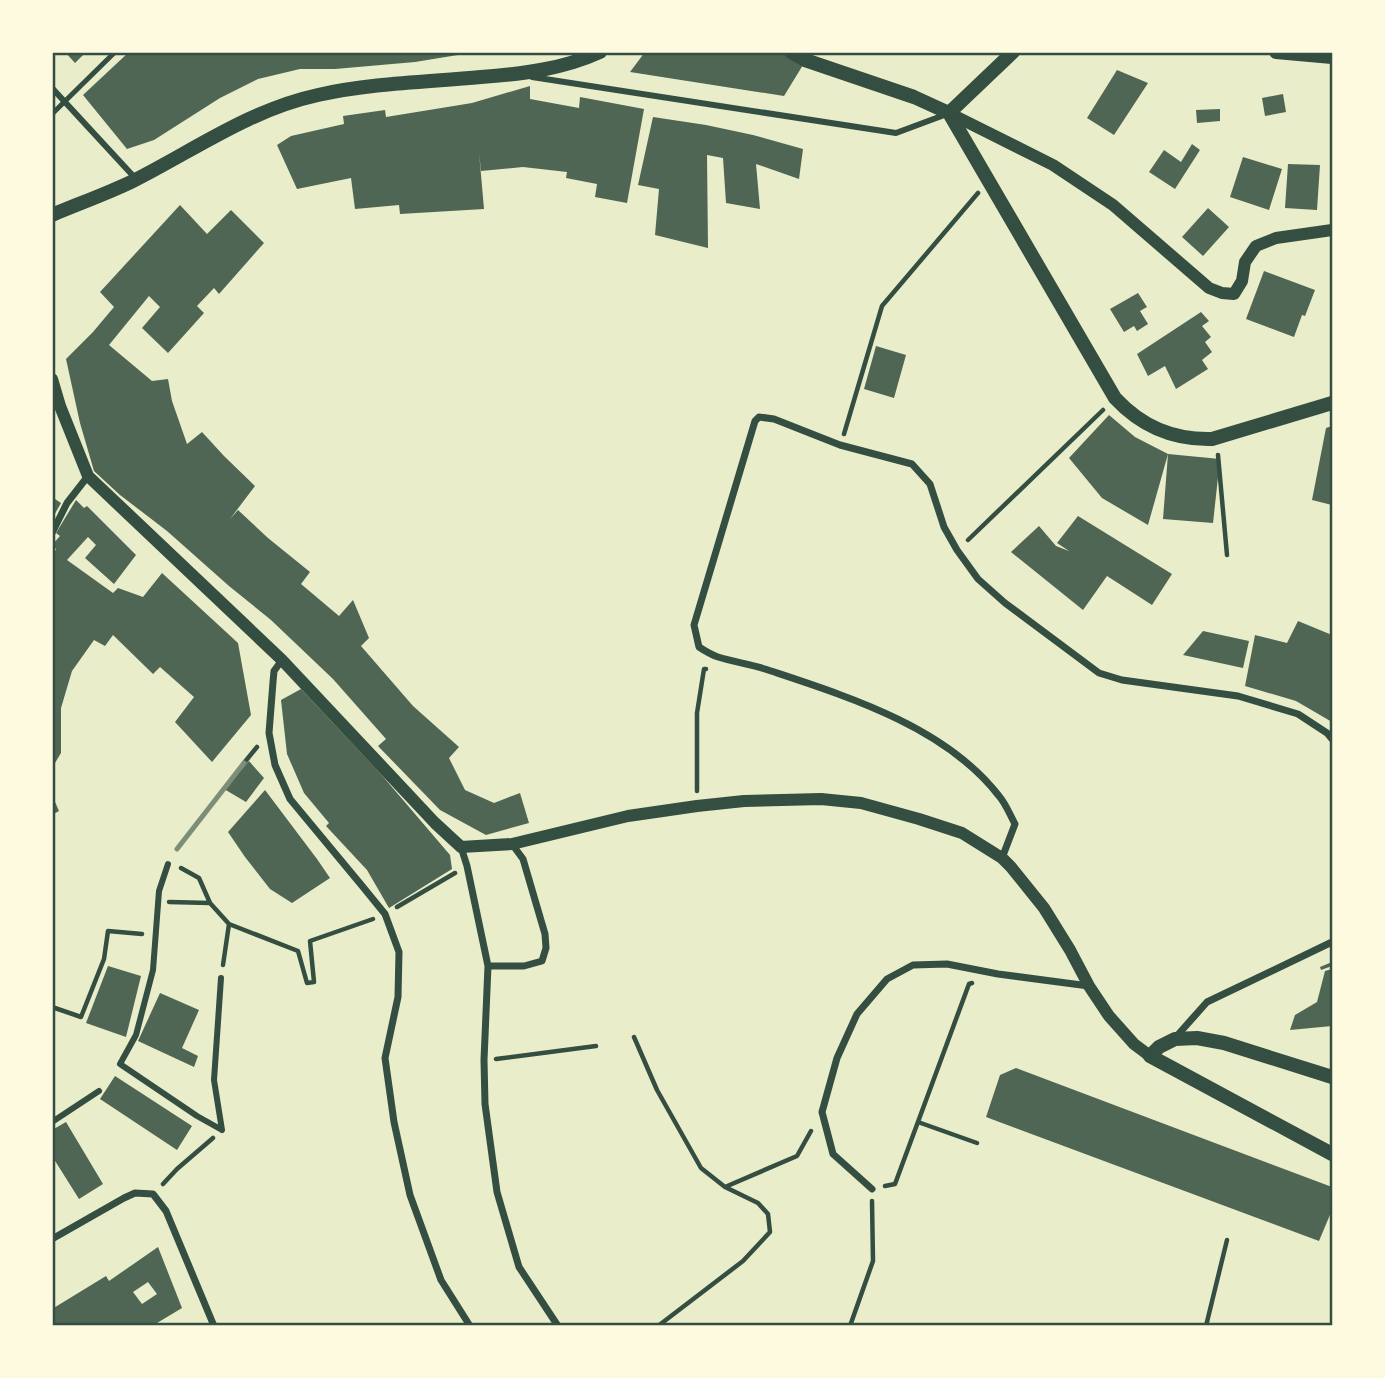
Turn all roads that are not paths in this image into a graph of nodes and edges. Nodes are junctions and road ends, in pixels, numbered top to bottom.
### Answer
1 (115, 52) edge
2 (600, 52) edge
3 (790, 52) edge
4 (1013, 52) edge
5 (1276, 52) edge
6 (1332, 57) edge
7 (516, 74) junction
8 (52, 88) edge
9 (65, 102) junction
10 (949, 113) junction
11 (52, 114) edge
12 (136, 178) junction
13 (52, 215) edge
14 (1332, 230) edge
15 (52, 379) edge
16 (1332, 403) edge
17 (88, 476) junction
18 (52, 533) edge
19 (282, 660) junction
20 (1332, 739) edge
21 (512, 844) junction
22 (461, 847) junction
23 (1002, 858) junction
24 (167, 864) road end
25 (1332, 942) edge
26 (488, 966) junction
27 (221, 978) road end
28 (1088, 986) junction
29 (1175, 1039) junction
30 (1150, 1056) junction
31 (1332, 1077) edge
32 (99, 1091) dead end
33 (52, 1122) edge
34 (1332, 1154) edge
35 (872, 1189) road end
36 (52, 1239) edge
37 (214, 1325) edge
38 (470, 1325) edge
39 (558, 1325) edge

1 - 9 lane
2 - 7 main road
3 - 10 main road
4 - 10 main road
5 - 6 main road
7 - 10 street
7 - 12 main road
8 - 9 street
9 - 11 lane
9 - 12 street
10 - 14 street
10 - 16 main road
12 - 13 main road
15 - 17 street
17 - 18 street
17 - 19 street
19 - 22 street
19 - 38 street
20 - 23 street
21 - 22 street
21 - 23 street
21 - 26 street
22 - 26 street
23 - 28 street
24 - 27 street
25 - 29 street
26 - 39 street
28 - 30 street
28 - 35 street
29 - 30 main road
29 - 31 main road
30 - 34 main road
32 - 33 street
36 - 37 street

